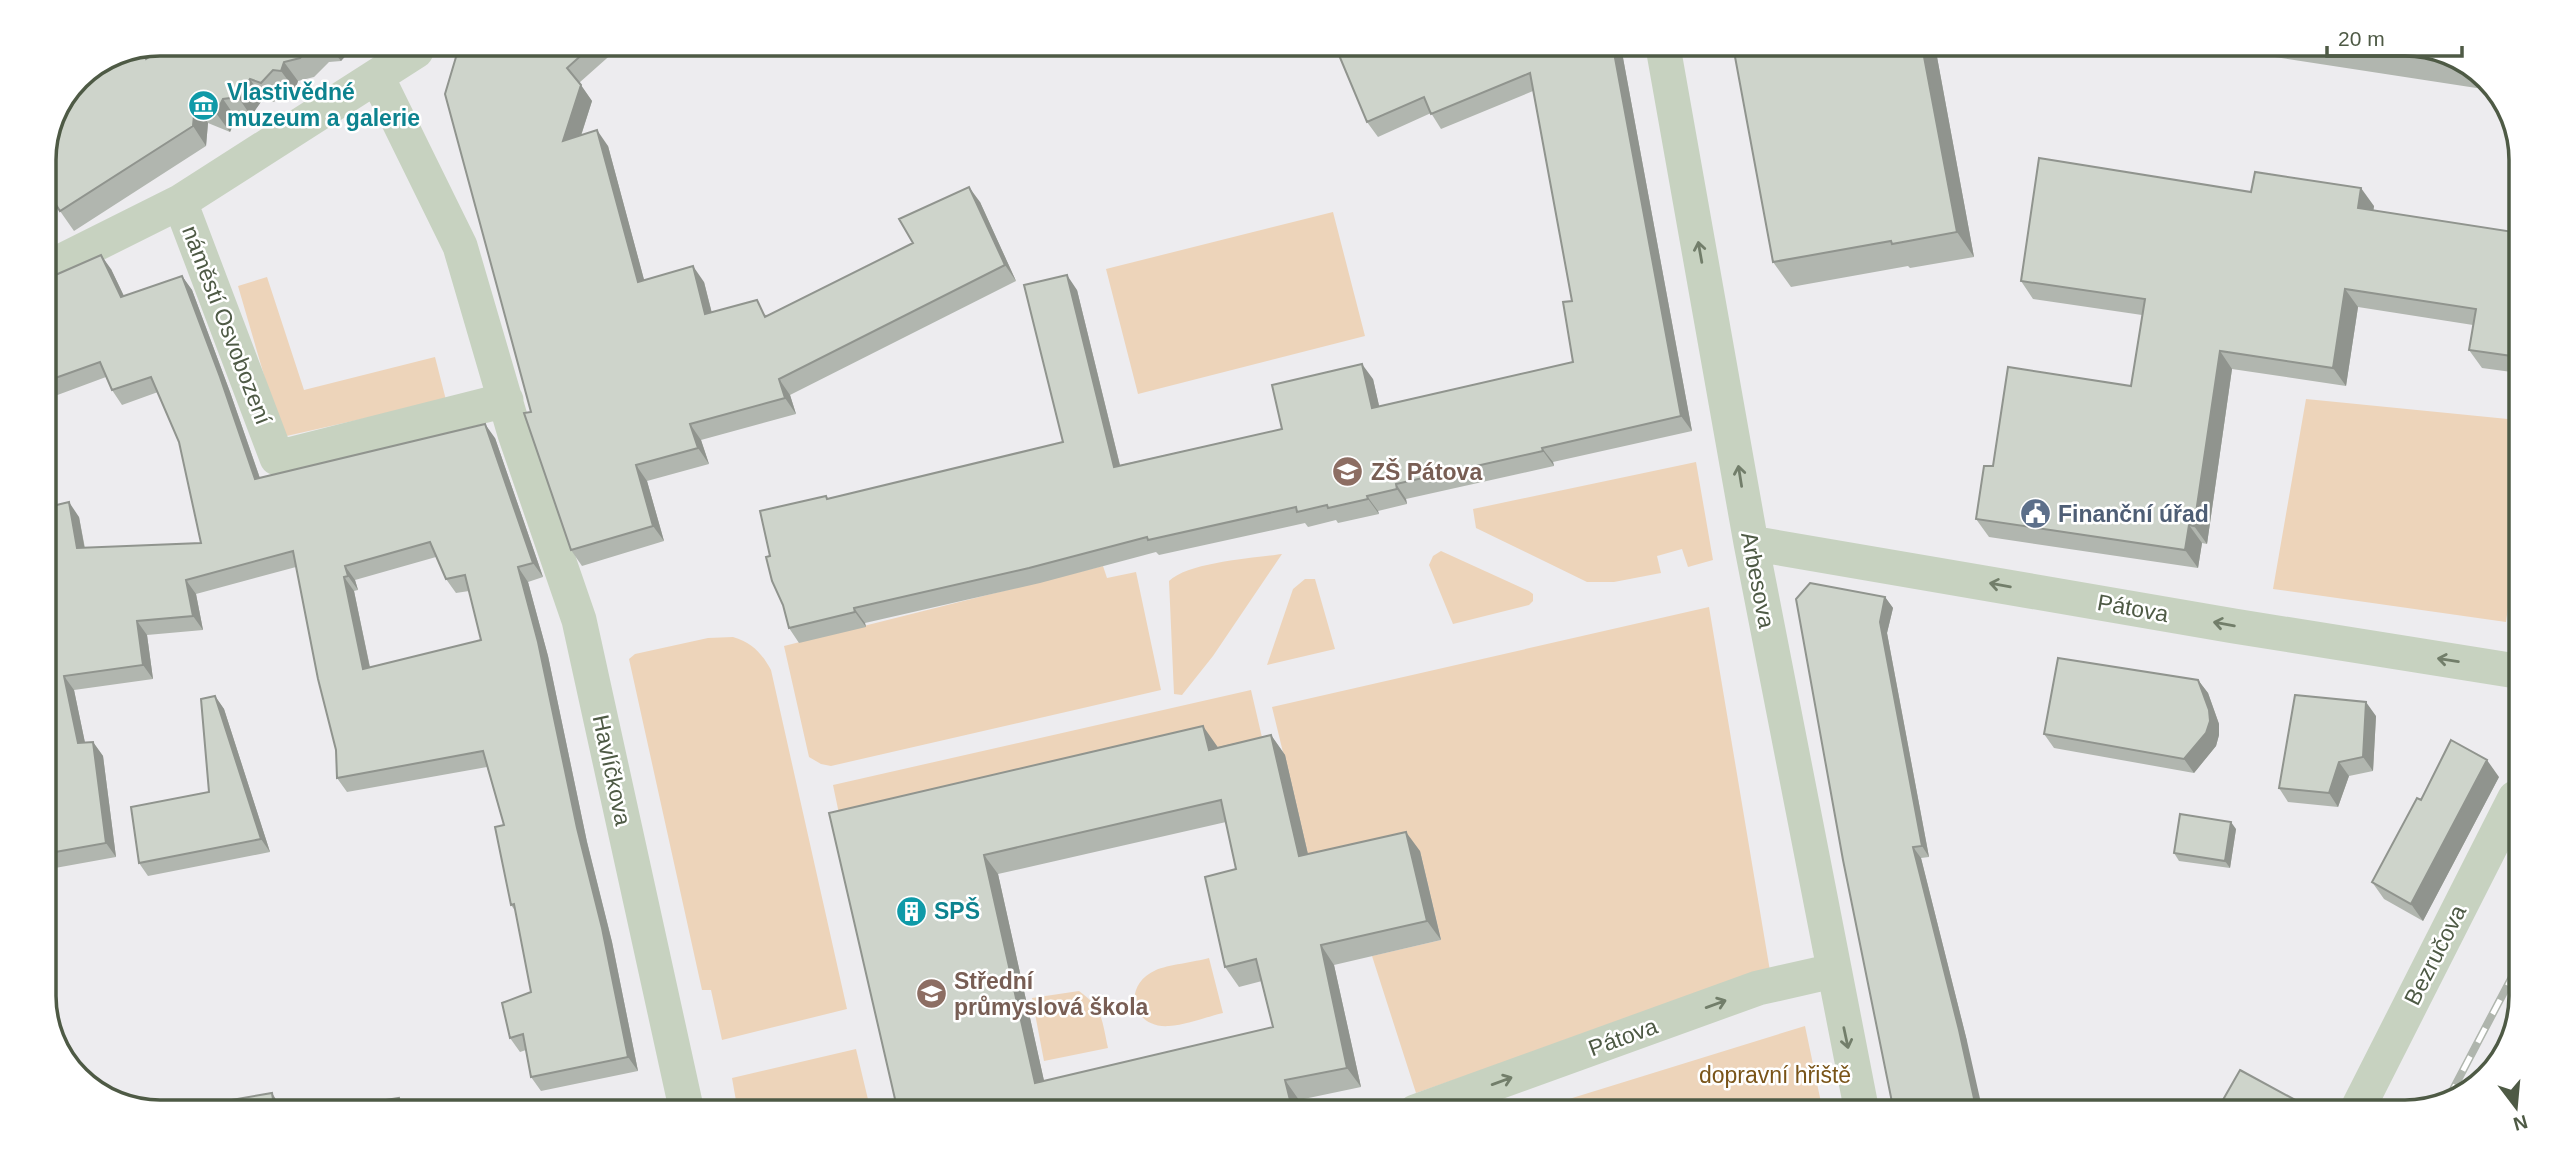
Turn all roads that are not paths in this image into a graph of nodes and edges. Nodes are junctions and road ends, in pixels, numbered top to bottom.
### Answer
1 (408, 56) edge
2 (1665, 56) edge
3 (377, 77) junction
4 (180, 202) junction
5 (56, 264) edge
6 (506, 400) junction
7 (1751, 543) junction
8 (2509, 670) edge
9 (2509, 810) edge
10 (1833, 971) junction
11 (684, 1100) edge
12 (1448, 1100) edge
13 (1859, 1100) edge
14 (2362, 1100) edge

1 - 3 street, náměstí Osvobození
7 -> 2 street, Arbesova
3 - 4 street, náměstí Osvobození
3 - 6 street
4 - 5 street
4 - 6 street, náměstí Osvobození
6 - 11 street, Havlíčkova
8 -> 7 street, Pátova
7 - 10 street, Arbesova
9 - 14 street, Bezručova
12 -> 10 street, Pátova
10 -> 13 street, Arbesova

